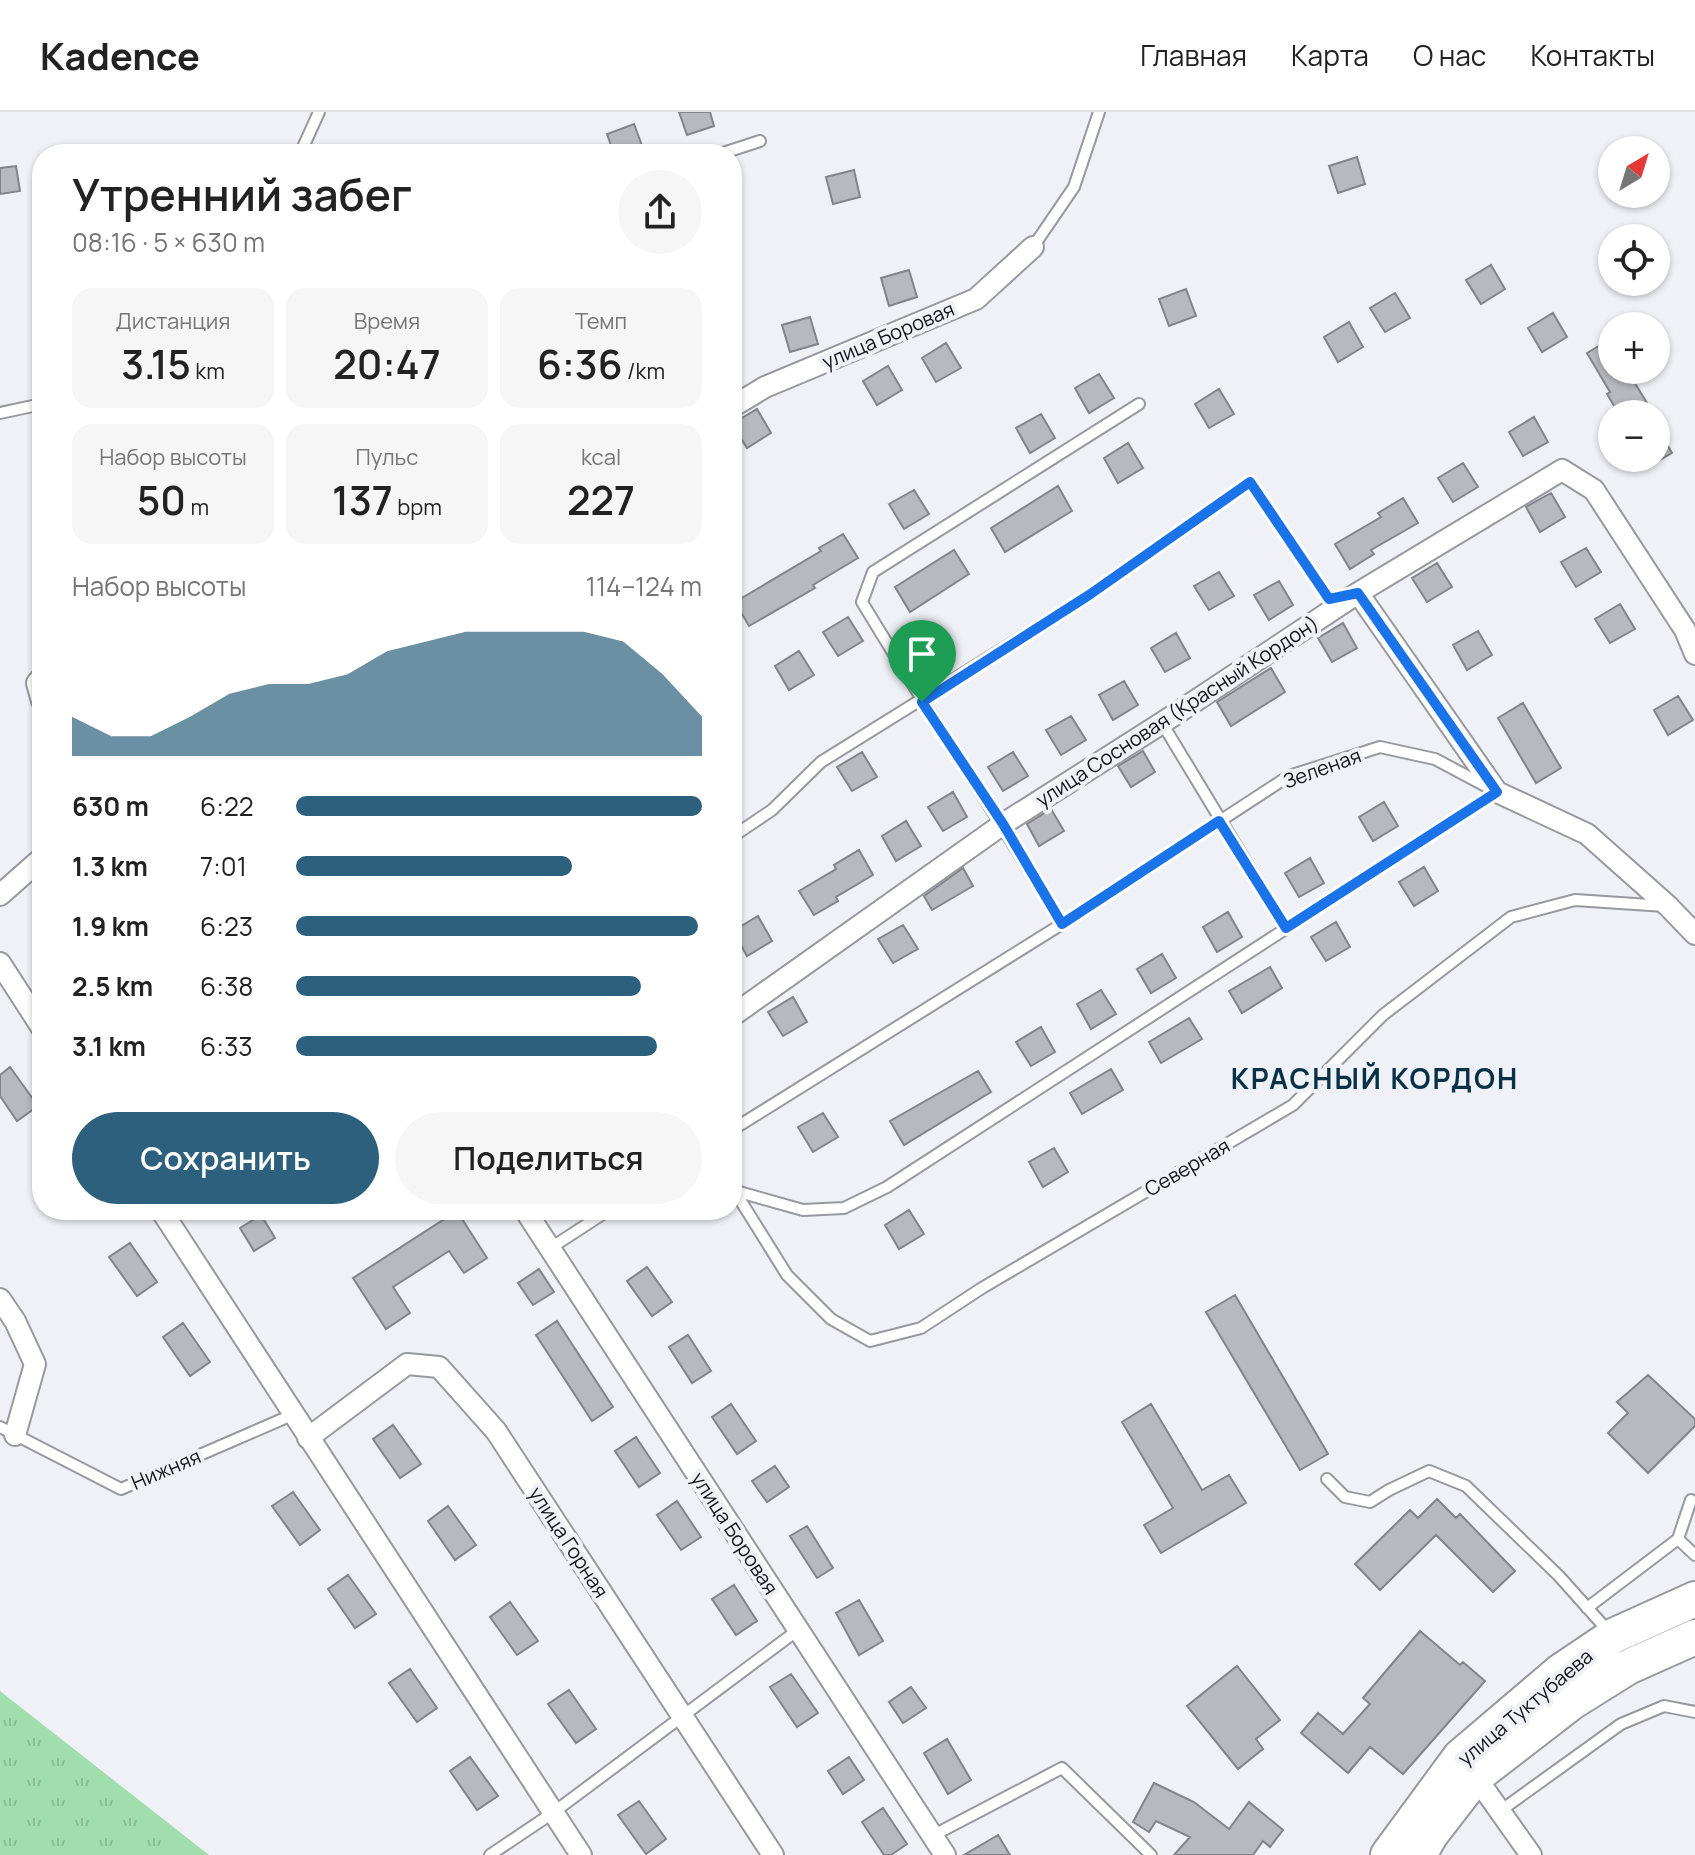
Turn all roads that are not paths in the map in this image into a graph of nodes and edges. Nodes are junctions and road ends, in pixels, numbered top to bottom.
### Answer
1 (319, 112) edge
2 (1087, 112) edge
3 (1099, 112) edge
4 (1095, 125) junction
5 (760, 141) dead end
6 (305, 144) edge
7 (742, 147) edge
8 (1033, 247) joint
9 (742, 401) edge
10 (1139, 404) dead end
11 (32, 406) edge
12 (0, 413) edge
13 (1358, 593) junction
14 (1695, 654) edge
15 (922, 702) junction
16 (1162, 723) junction
17 (1497, 792) junction
18 (1219, 821) junction
19 (1003, 824) junction
20 (742, 830) edge
21 (32, 867) edge
22 (0, 895) edge
23 (1668, 906) junction
24 (1062, 924) junction
25 (1286, 928) junction
26 (1695, 934) edge
27 (0, 963) edge
28 (742, 1009) edge
29 (32, 1013) edge
30 (742, 1124) edge
31 (742, 1193) edge
32 (742, 1204) edge
33 (167, 1220) edge
34 (531, 1220) edge
35 (594, 1220) edge
36 (549, 1249) junction
37 (0, 1299) edge
38 (292, 1415) junction
39 (8, 1431) edge
40 (308, 1438) junction
41 (1327, 1479) dead end
42 (1691, 1500) dead end
43 (1678, 1539) junction
44 (1695, 1555) edge
45 (1695, 1599) edge
46 (1587, 1608) junction
47 (798, 1630) junction
48 (1613, 1636) junction
49 (1695, 1637) edge
50 (1628, 1667) junction
51 (1695, 1712) edge
52 (684, 1717) junction
53 (1468, 1767) junction
54 (1500, 1811) junction
55 (554, 1812) junction
56 (932, 1836) junction
57 (490, 1855) edge
58 (581, 1855) edge
59 (773, 1855) edge
60 (945, 1855) edge
61 (1151, 1855) edge
62 (1388, 1855) edge
63 (1419, 1855) edge
64 (1531, 1855) edge

1 - 6 lane
2 - 4 lane
3 - 4 lane
4 - 8 lane
5 - 7 lane
8 - 9 street, улица Боровая
10 - 15 lane
11 - 12 lane
13 - 14 street, улица Сосновая (Красный Кордон)
13 - 15 lane
13 - 16 street, улица Сосновая (Красный Кордон)
13 - 17 street
15 - 19 lane
15 - 20 lane
16 - 18 lane
16 - 19 street, улица Сосновая (Красный Кордон)
17 - 18 lane, Зеленая
17 - 23 street
17 - 25 lane
18 - 24 lane, Зеленая
18 - 25 lane
19 - 24 lane
19 - 28 street, улица Сосновая (Красный Кордон)
21 - 22 street
23 - 26 street
23 - 32 lane, Северная
24 - 30 lane, Зеленая
25 - 31 lane
27 - 29 street
33 - 38 street
34 - 36 street, улица Боровая
35 - 36 lane
36 - 47 street, улица Боровая
37 - 39 street
38 - 39 lane, Нижняя
38 - 40 street
40 - 52 street, улица Горная
40 - 55 street
41 - 46 lane
42 - 43 lane
43 - 44 lane
43 - 46 lane
45 - 48 highway, улица Туктубаева
46 - 48 lane
47 - 52 lane
47 - 56 street, улица Боровая
48 - 50 highway
48 - 53 highway, улица Туктубаева
49 - 50 highway, улица Туктубаева
50 - 53 highway, улица Туктубаева
51 - 54 lane
52 - 55 lane
52 - 59 street, улица Горная
53 - 54 street
53 - 62 highway, улица Туктубаева
53 - 63 highway, улица Туктубаева
54 - 64 street
55 - 57 lane
55 - 58 street
56 - 60 street, улица Боровая
56 - 61 lane

